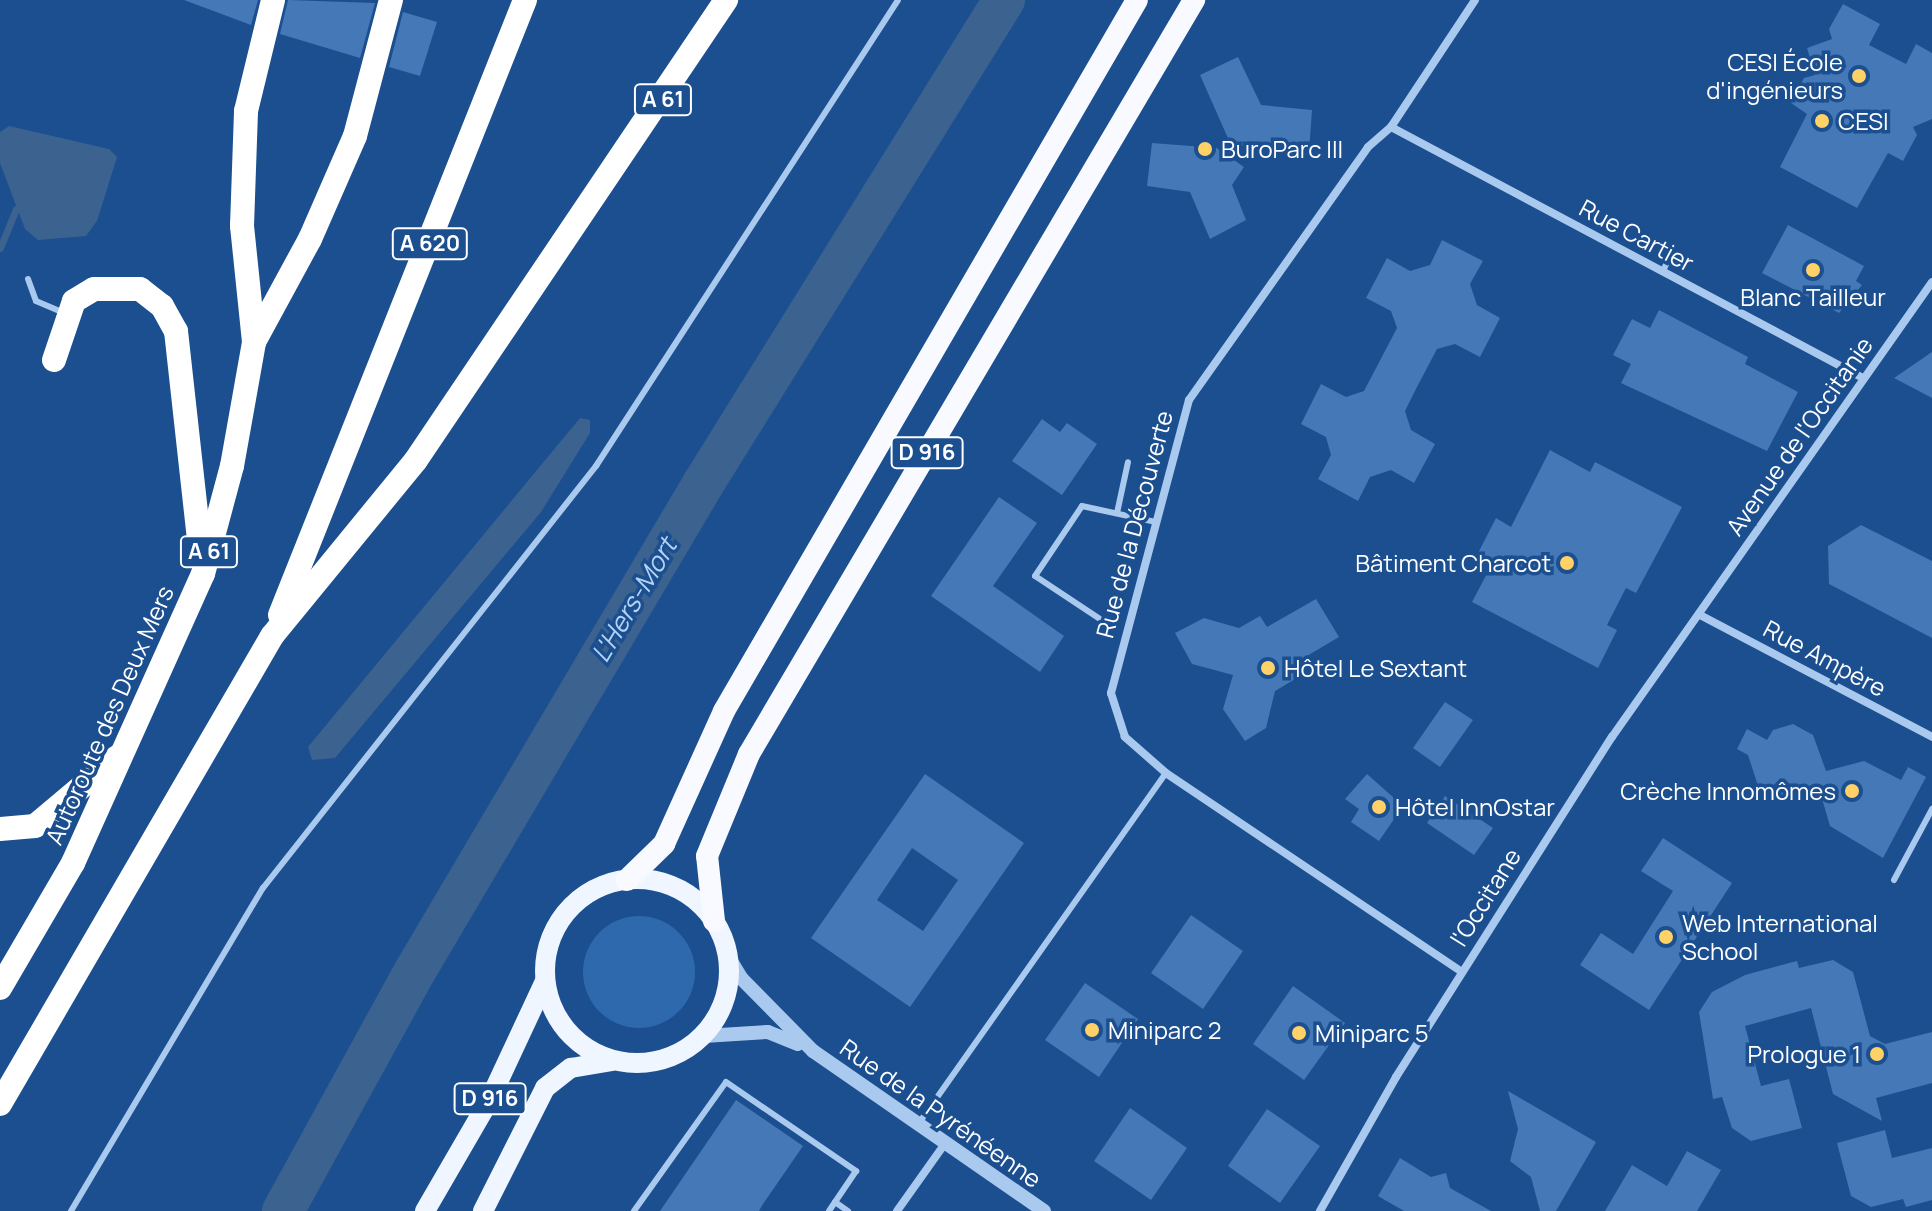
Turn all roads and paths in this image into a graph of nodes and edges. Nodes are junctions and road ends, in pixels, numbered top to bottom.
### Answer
1 (273, 0) edge
2 (391, 0) edge
3 (525, 0) edge
4 (726, 0) edge
5 (898, 0) edge
6 (1137, 0) edge
7 (1194, 0) edge
8 (1475, 0) edge
9 (1391, 127) junction
10 (1670, 256) dead end
11 (1663, 271) junction
12 (28, 279) dead end
13 (1932, 282) edge
14 (67, 314) junction
15 (254, 342) junction
16 (54, 360) dead end
17 (1863, 378) junction
18 (1128, 462) dead end
19 (1117, 513) junction
20 (1156, 522) junction
21 (203, 574) junction
22 (1700, 615) junction
23 (1106, 623) dead end
24 (272, 636) junction
25 (1932, 737) edge
26 (125, 750) junction
27 (1166, 773) junction
28 (1932, 809) edge
29 (0, 829) edge
30 (627, 880) junction
31 (1894, 880) dead end
32 (714, 921) junction
33 (728, 956) junction
34 (1471, 956) junction
35 (1481, 962) dead end
36 (1462, 972) junction
37 (545, 981) junction
38 (0, 988) edge
39 (704, 1036) junction
40 (813, 1051) junction
41 (613, 1061) junction
42 (0, 1104) edge
43 (919, 1123) junction
44 (946, 1142) junction
45 (835, 1202) junction
46 (71, 1211) edge
47 (425, 1211) edge
48 (483, 1211) edge
49 (634, 1211) edge
50 (829, 1211) edge
51 (848, 1211) edge
52 (897, 1211) edge
53 (1044, 1211) edge
54 (1320, 1211) edge

1 - 15 highway
2 - 15 highway, Autoroute des Deux Mers / A 61
3 - 24 highway, A 620
4 - 24 highway, A 61
5 - 46 lane
6 - 30 highway, D 916
7 - 32 highway, D 916
8 - 9 street, Rue de la Découverte
9 - 11 street, Rue Cartier
9 - 20 street, Rue de la Découverte
10 - 11 lane
11 - 17 street, Rue Cartier
12 - 14 lane
13 - 17 street, Avenue de l'Occitanie
14 - 16 highway
14 - 21 highway
15 - 21 highway, Autoroute des Deux Mers / A 61
17 - 22 street, Avenue de l'Occitanie
18 - 19 lane
19 - 20 lane
19 - 23 lane
20 - 27 street, Rue de la Découverte
21 - 26 highway, Autoroute des Deux Mers / A 61
22 - 25 street, Rue Ampère
22 - 34 street, l'Occitane
24 - 42 highway, A 61
26 - 29 highway
26 - 38 highway, Autoroute des Deux Mers / A 61
27 - 36 street, Rue de la Découverte
27 - 43 lane
28 - 31 lane
30 - 32 main road
30 - 37 main road
32 - 33 main road
33 - 39 main road
33 - 40 street, Rue de la Pyrénéenne
34 - 35 lane
34 - 36 street, l'Occitane
36 - 54 street, l'Occitane
37 - 41 main road
37 - 47 main road, D 916
39 - 40 street, Rue de la Pyrénéenne
39 - 41 main road
40 - 43 street, Rue de la Pyrénéenne
41 - 48 main road, D 916
43 - 44 street, Rue de la Pyrénéenne
44 - 52 street
44 - 53 street, Rue de la Pyrénéenne
45 - 49 lane
45 - 50 lane
45 - 51 lane

